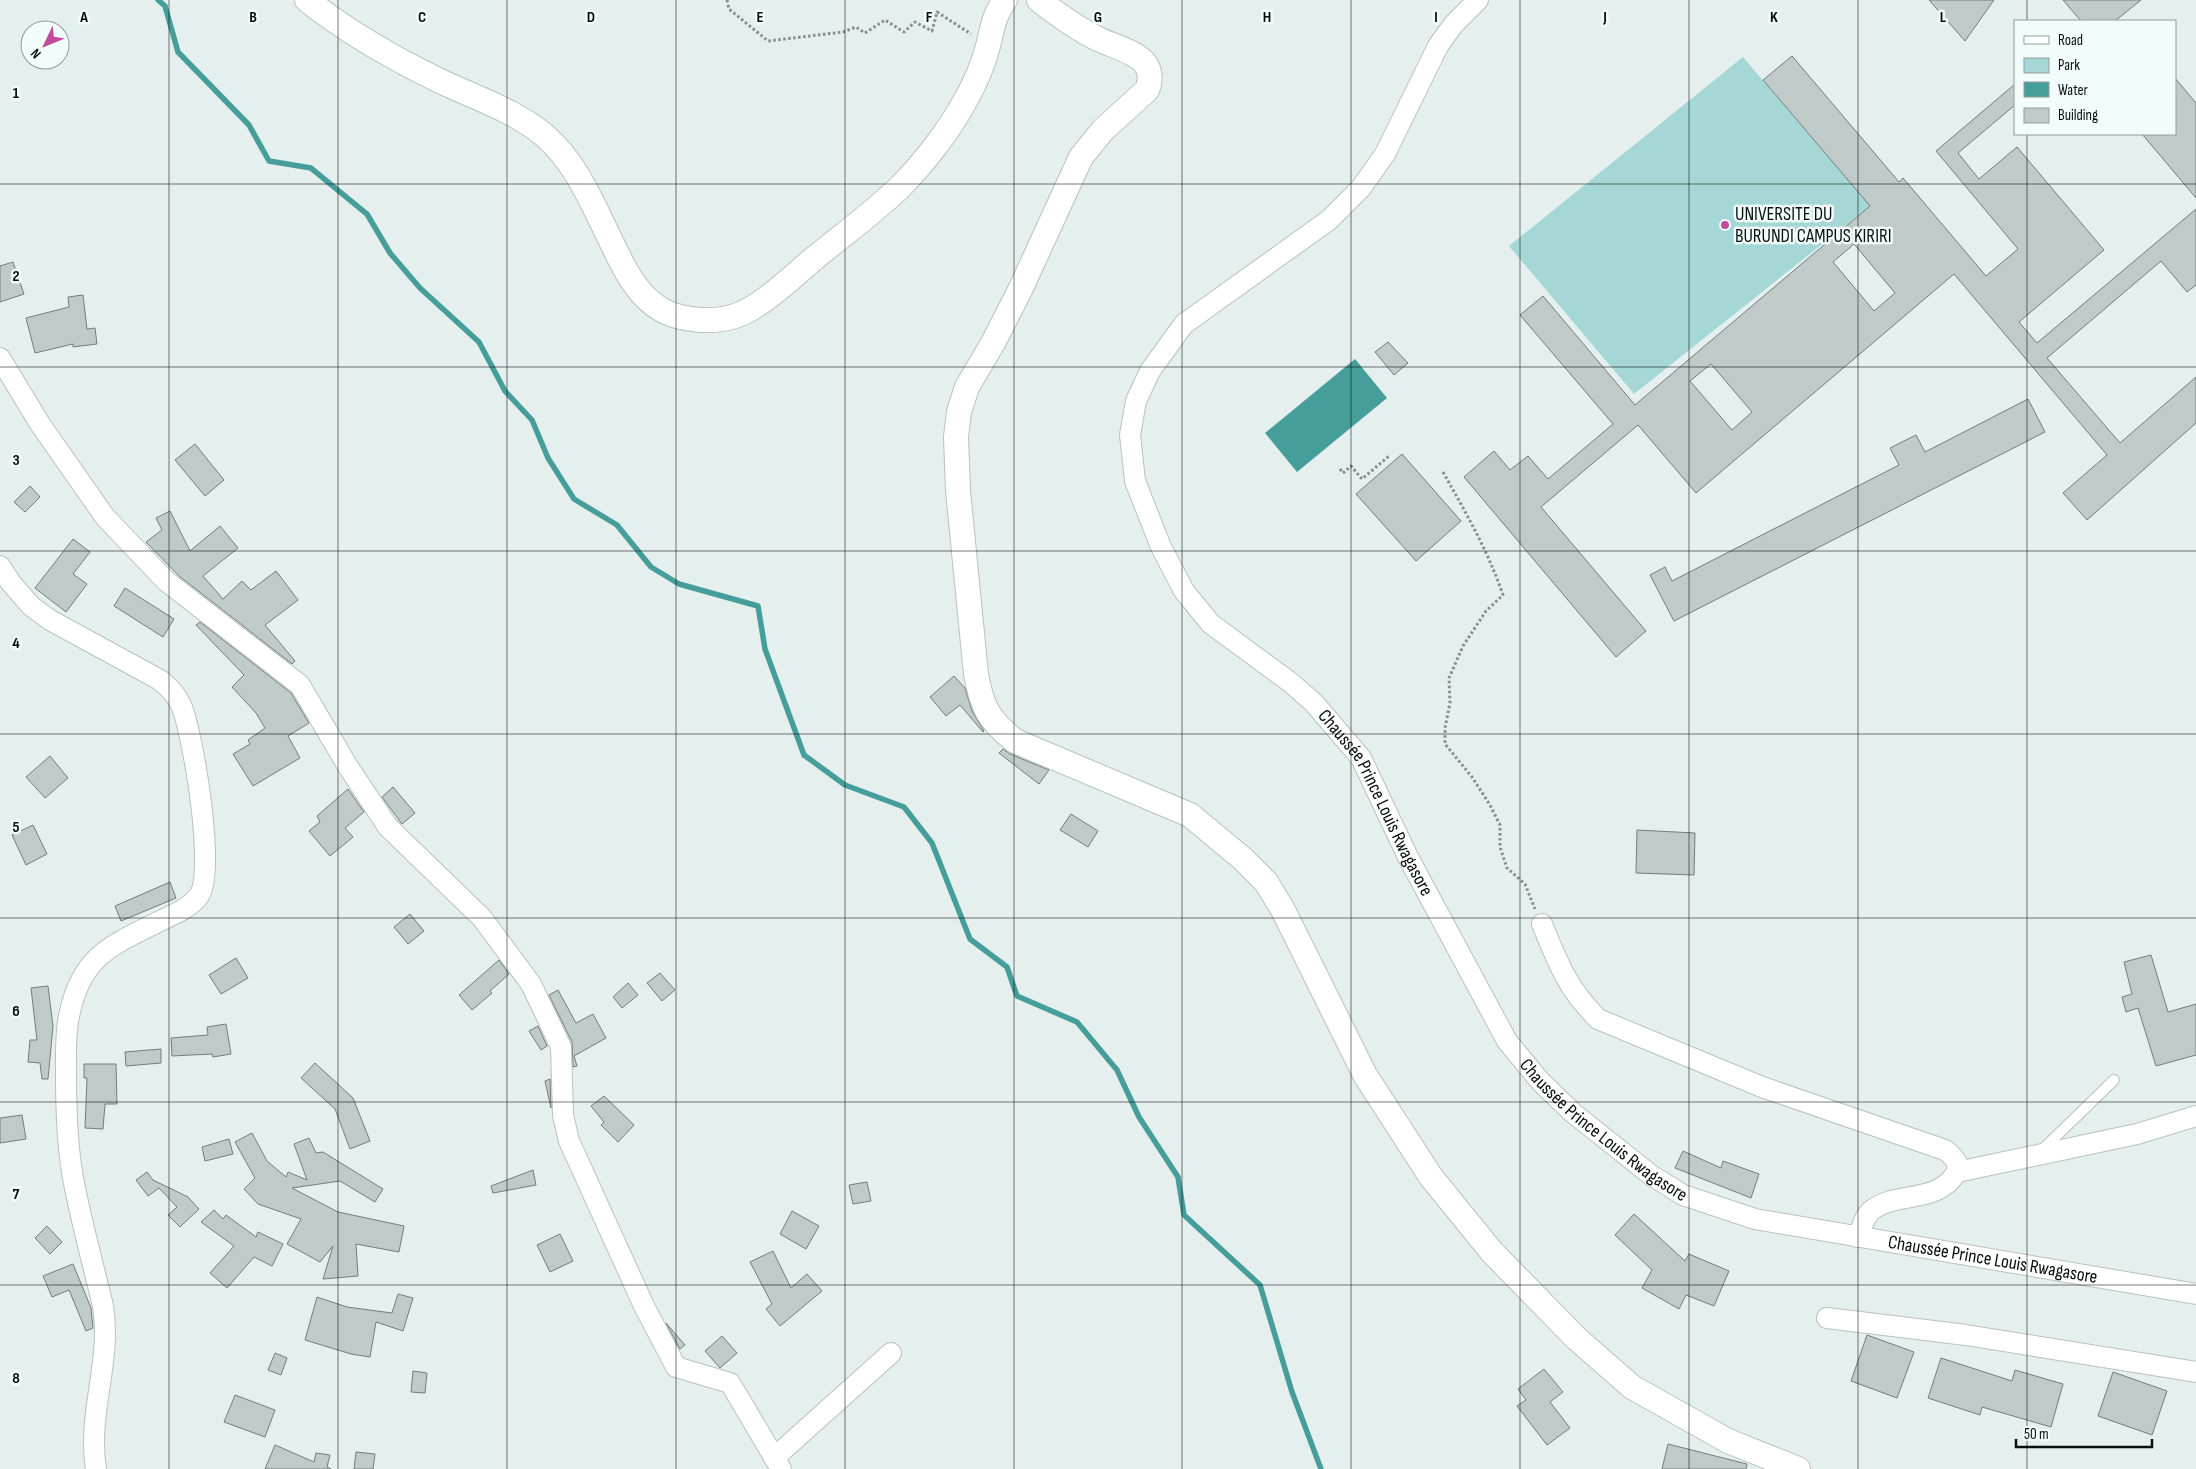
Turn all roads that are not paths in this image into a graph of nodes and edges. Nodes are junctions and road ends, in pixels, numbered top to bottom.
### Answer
1 (307, 0) edge
2 (1005, 0) edge
3 (1040, 0) edge
4 (1478, 0) edge
5 (0, 358) edge
6 (0, 566) edge
7 (1542, 924) road end
8 (2114, 1080) dead end
9 (2196, 1116) edge
10 (2036, 1156) junction
11 (1958, 1172) junction
12 (1858, 1237) junction
13 (2196, 1294) edge
14 (1827, 1318) dead end
15 (891, 1353) dead end
16 (2196, 1372) edge
17 (777, 1464) edge
18 (96, 1469) edge
19 (1798, 1469) edge

1 - 2 street
3 - 19 street
4 - 12 street, Chaussée Prince Louis Rwagasore
5 - 17 street
6 - 18 street
7 - 11 street
8 - 10 lane
9 - 10 street
10 - 11 street
11 - 12 street
12 - 13 street, Chaussée Prince Louis Rwagasore
14 - 16 street
15 - 17 street

